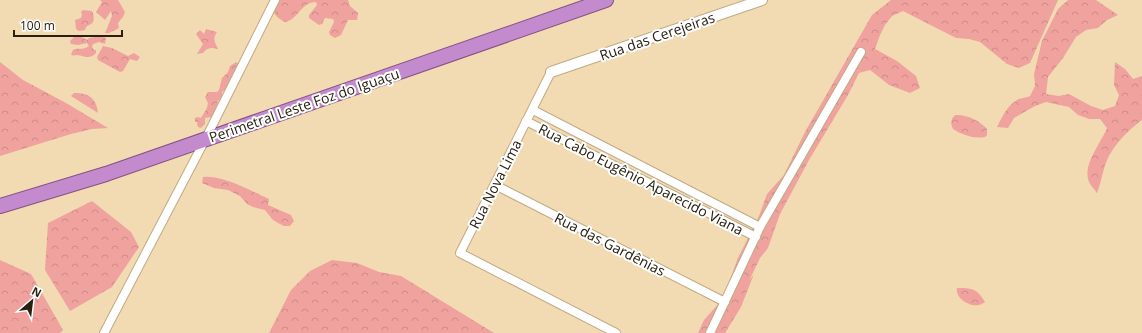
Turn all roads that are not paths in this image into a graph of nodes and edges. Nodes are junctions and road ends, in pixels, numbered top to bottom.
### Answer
1 (275, 0) edge
2 (606, 0) edge
3 (762, 0) edge
4 (861, 52) dead end
5 (552, 72) joint
6 (532, 110) junction
7 (526, 121) junction
8 (204, 140) junction
9 (495, 185) junction
10 (0, 206) edge
11 (760, 228) junction
12 (756, 237) junction
13 (725, 302) junction
14 (104, 333) edge
15 (616, 333) edge
16 (710, 333) edge

1 - 8 street
2 - 8 highway, Perimetral Leste Foz do Iguaçu
3 - 5 street, Rua das Cerejeiras
4 - 11 street
5 - 6 street, Rua Nova Lima
6 - 7 street, Rua Nova Lima
6 - 11 street, Rua Cabo Eugênio Aparecido Viana
7 - 9 street, Rua Nova Lima
7 - 12 street, Rua Cabo Eugênio Aparecido Viana
8 - 10 highway, Perimetral Leste Foz do Iguaçu
8 - 14 street
9 - 13 street, Rua das Gardênias
9 - 15 street, Rua Nova Lima
11 - 12 street
12 - 13 street
13 - 16 street

